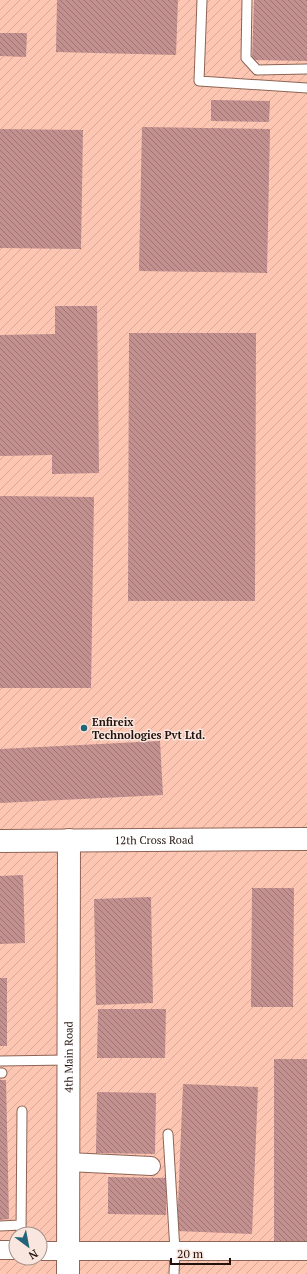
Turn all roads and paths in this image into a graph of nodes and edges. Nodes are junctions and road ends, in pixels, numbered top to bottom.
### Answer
1 (202, 0) edge
2 (247, 0) edge
3 (307, 69) edge
4 (307, 88) edge
5 (307, 839) edge
6 (68, 840) junction
7 (0, 841) edge
8 (68, 1060) junction
9 (0, 1061) edge
10 (22, 1111) dead end
11 (168, 1134) dead end
12 (68, 1162) junction
13 (151, 1166) dead end
14 (21, 1226) edge
15 (48, 1250) edge
16 (68, 1251) junction
17 (175, 1251) junction
18 (307, 1251) edge
19 (68, 1274) edge
20 (174, 1274) edge

1 - 4 lane
2 - 3 lane
5 - 6 street, 12th Cross Road
6 - 7 street, 12th Cross Road
6 - 8 street, 4th Main Road
8 - 9 lane
8 - 12 street, 4th Main Road
10 - 14 lane
11 - 17 lane
12 - 13 street
12 - 16 street, 4th Main Road
15 - 16 street
16 - 17 street
16 - 19 street, 4th Main Road
17 - 18 street
17 - 20 lane

